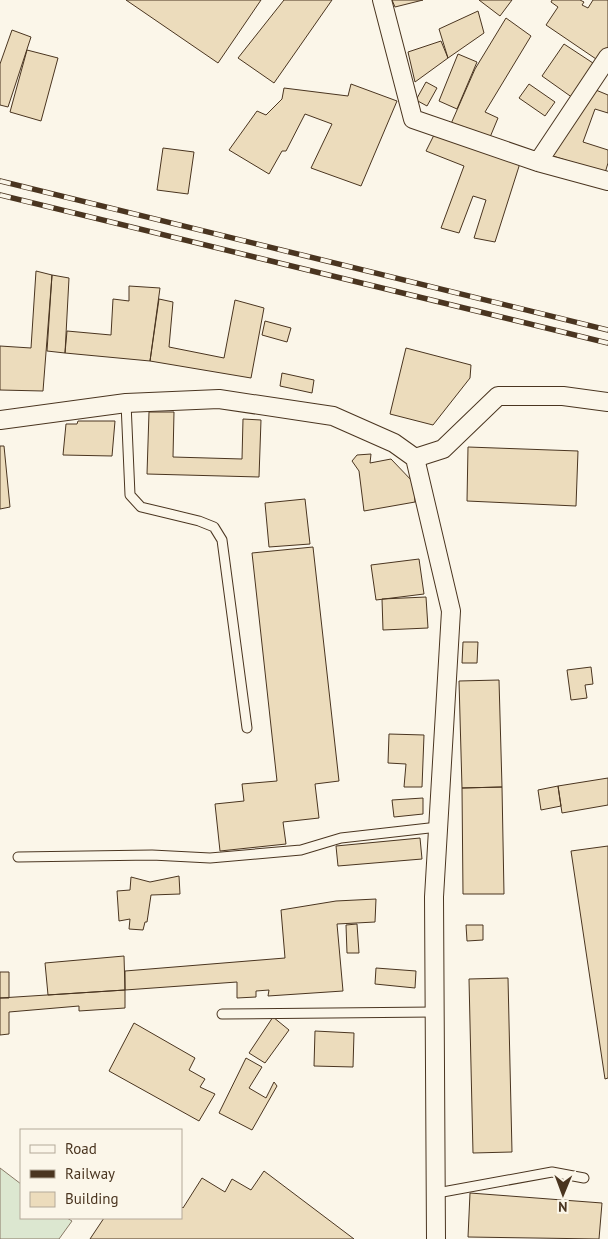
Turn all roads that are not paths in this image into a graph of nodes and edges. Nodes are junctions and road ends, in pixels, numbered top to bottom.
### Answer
1 (382, 0) edge
2 (608, 57) edge
3 (538, 162) junction
4 (608, 180) edge
5 (608, 402) edge
6 (126, 403) junction
7 (0, 420) edge
8 (415, 458) junction
9 (247, 728) dead end
10 (438, 827) junction
11 (18, 858) dead end
12 (434, 1012) junction
13 (222, 1014) dead end
14 (584, 1178) dead end
15 (437, 1193) junction
16 (436, 1239) edge

1 - 3 street
2 - 3 street
3 - 4 street
5 - 8 street
6 - 7 street
6 - 8 street
6 - 9 lane
8 - 10 street
10 - 11 lane
10 - 12 street
12 - 13 lane
12 - 15 street
14 - 15 lane
15 - 16 street

